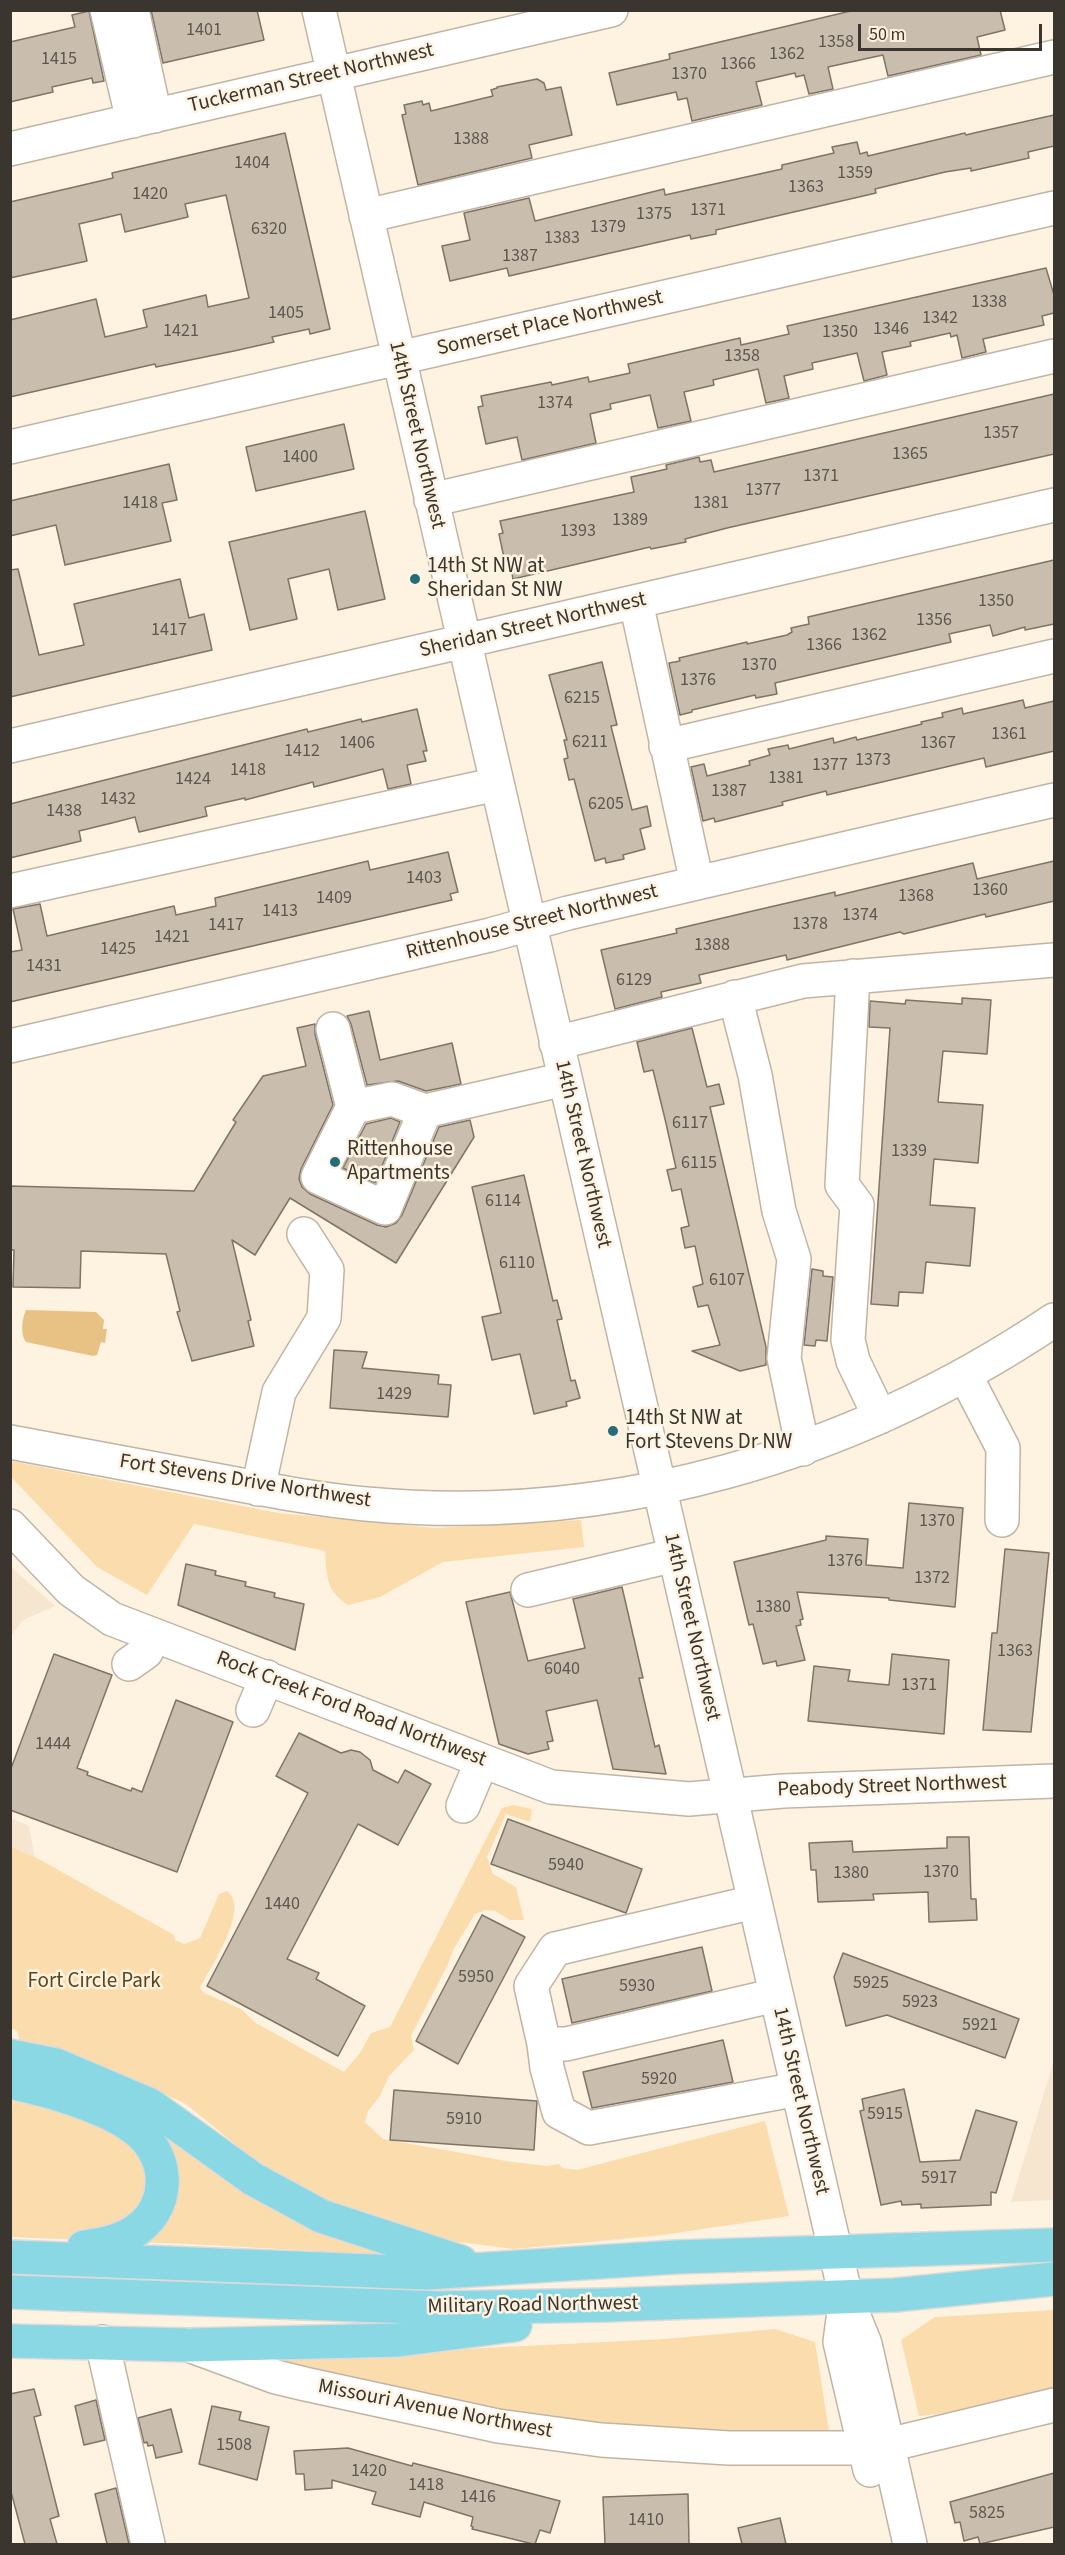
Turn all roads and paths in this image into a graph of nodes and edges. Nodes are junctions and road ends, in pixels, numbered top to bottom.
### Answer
1 (107, 10) edge
2 (132, 10) edge
3 (319, 10) edge
4 (610, 10) edge
5 (526, 20) edge
6 (1054, 57) edge
7 (333, 74) junction
8 (144, 118) junction
9 (10, 149) edge
10 (1054, 208) edge
11 (366, 216) junction
12 (1054, 356) edge
13 (399, 359) junction
14 (10, 447) edge
15 (432, 500) junction
16 (1054, 505) edge
17 (636, 602) junction
18 (464, 641) junction
19 (1054, 656) edge
20 (10, 746) edge
21 (666, 746) junction
22 (497, 784) junction
23 (1054, 800) edge
24 (697, 883) junction
25 (10, 891) edge
26 (529, 924) junction
27 (1054, 960) edge
28 (853, 976) junction
29 (735, 998) junction
30 (333, 1029) dead end
31 (556, 1043) junction
32 (10, 1046) edge
33 (565, 1079) junction
34 (353, 1107) junction
35 (425, 1111) junction
36 (304, 1234) dead end
37 (1054, 1320) edge
38 (965, 1375) junction
39 (880, 1418) junction
40 (10, 1442) edge
41 (803, 1449) junction
42 (659, 1488) junction
43 (258, 1489) junction
44 (1002, 1520) dead end
45 (10, 1526) edge
46 (675, 1556) junction
47 (528, 1590) dead end
48 (155, 1636) junction
49 (129, 1664) dead end
50 (267, 1677) junction
51 (253, 1710) dead end
52 (482, 1761) junction
53 (1054, 1781) edge
54 (730, 1796) junction
55 (463, 1806) dead end
56 (754, 1902) junction
57 (776, 1995) junction
58 (544, 2044) junction
59 (10, 2056) edge
60 (10, 2082) edge
61 (798, 2090) junction
62 (1054, 2245) edge
63 (835, 2251) junction
64 (16, 2257) edge
65 (504, 2268) junction
66 (1054, 2279) edge
67 (10, 2292) edge
68 (846, 2297) junction
69 (684, 2303) junction
70 (10, 2341) edge
71 (102, 2342) junction
72 (189, 2345) junction
73 (1054, 2405) edge
74 (877, 2447) junction
75 (148, 2544) edge
76 (888, 2544) edge
77 (910, 2544) edge

1 - 8 street
2 - 8 street
3 - 7 street, 14th Street Northwest
4 - 5 street, Tuckerman Street Northwest
5 - 7 street, Tuckerman Street Northwest
6 - 11 street
7 - 8 street, Tuckerman Street Northwest
7 - 11 street, 14th Street Northwest
8 - 9 street, Tuckerman Street Northwest
10 - 13 street, Somerset Place Northwest
11 - 13 street, 14th Street Northwest
12 - 15 street
13 - 14 street, Somerset Place Northwest
13 - 15 street, 14th Street Northwest
15 - 18 street, 14th Street Northwest
16 - 17 street, Sheridan Street Northwest
17 - 18 street, Sheridan Street Northwest
17 - 21 street
18 - 20 street, Sheridan Street Northwest
18 - 22 street, 14th Street Northwest
19 - 21 street
21 - 24 street
22 - 25 street
22 - 26 street, 14th Street Northwest
23 - 24 street, Rittenhouse Street Northwest
24 - 26 street, Rittenhouse Street Northwest
26 - 31 street, 14th Street Northwest
26 - 32 street, Rittenhouse Street Northwest
27 - 28 street
28 - 29 street
28 - 39 street
29 - 31 street
29 - 41 street
30 - 34 street
31 - 33 street, 14th Street Northwest
33 - 35 street
33 - 42 street, 14th Street Northwest
34 - 35 street
34 - 35 street
36 - 43 street
37 - 38 street, Fort Stevens Drive Northwest
38 - 39 street, Fort Stevens Drive Northwest
38 - 44 street
39 - 41 street, Fort Stevens Drive Northwest
40 - 43 street, Fort Stevens Drive Northwest
41 - 42 street, Fort Stevens Drive Northwest
42 - 43 street, Fort Stevens Drive Northwest
42 - 46 street, 14th Street Northwest
45 - 48 street, Rock Creek Ford Road Northwest
46 - 47 street
46 - 54 street, 14th Street Northwest
48 - 49 street
48 - 50 street, Rock Creek Ford Road Northwest
50 - 51 street
50 - 52 street, Rock Creek Ford Road Northwest
52 - 54 street, Rock Creek Ford Road Northwest
52 - 55 street
53 - 54 street, Peabody Street Northwest
54 - 56 street, 14th Street Northwest
56 - 57 street, 14th Street Northwest
56 - 58 street
57 - 58 street
57 - 61 street, 14th Street Northwest
58 - 61 street
59 - 65 main road
60 - 64 main road
61 - 63 street, 14th Street Northwest
62 - 63 main road, Military Road Northwest
63 - 65 main road, Military Road Northwest
63 - 68 street, 14th Street Northwest
64 - 65 main road, Military Road Northwest
66 - 68 main road, Military Road Northwest
67 - 69 main road, Military Road Northwest
68 - 69 main road, Military Road Northwest
68 - 74 street, 14th Street Northwest
69 - 72 main road
70 - 71 main road, Missouri Avenue Northwest
71 - 72 main road, Missouri Avenue Northwest
71 - 75 street
72 - 74 street, Missouri Avenue Northwest
73 - 74 street, Missouri Avenue Northwest
74 - 76 street, 14th Street Northwest
74 - 77 street, 14th Street Northwest

